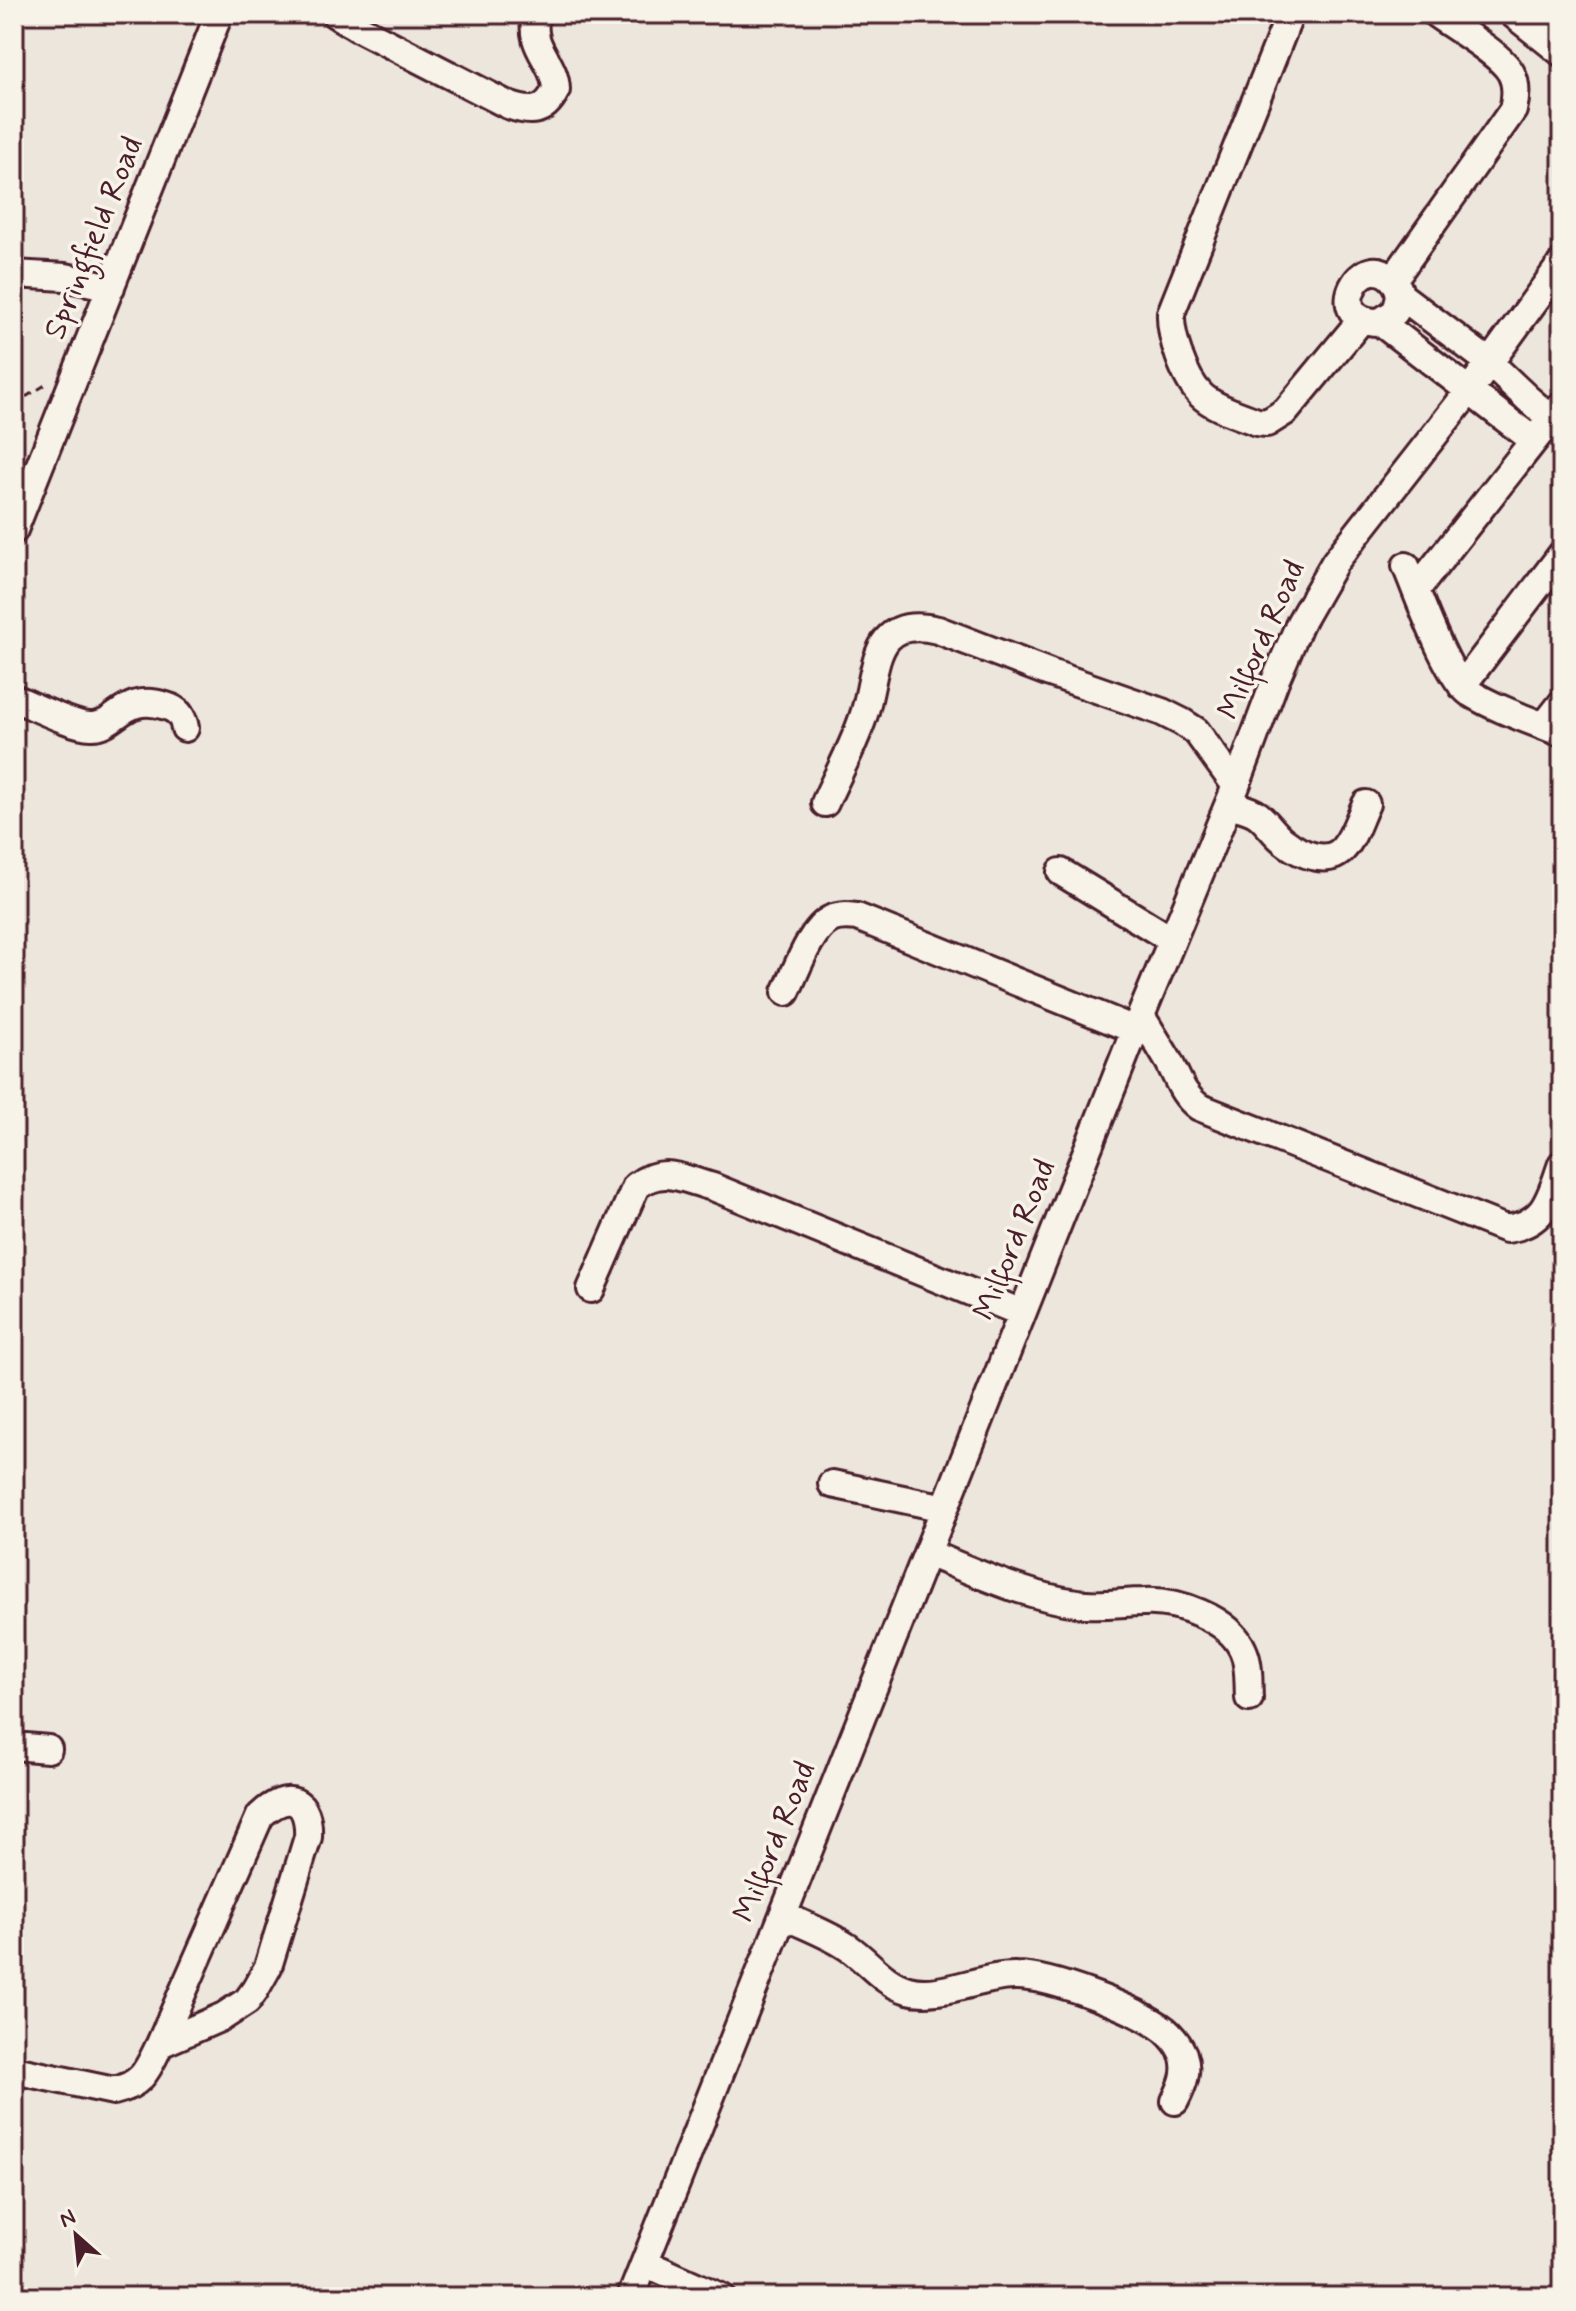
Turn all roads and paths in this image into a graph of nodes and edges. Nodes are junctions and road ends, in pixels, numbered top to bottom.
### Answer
1 (219, 14) edge
2 (335, 14) edge
3 (536, 14) edge
4 (1290, 14) edge
5 (1436, 14) edge
6 (1513, 14) edge
7 (1544, 14) edge
8 (1562, 28) edge
9 (1562, 53) edge
10 (1562, 263) edge
11 (14, 274) edge
12 (111, 287) junction
13 (1397, 288) junction
14 (1371, 320) junction
15 (1458, 339) junction
16 (1490, 363) junction
17 (1436, 365) junction
18 (1515, 387) junction
19 (1469, 391) junction
20 (1496, 411) junction
21 (1558, 417) edge
22 (1533, 440) junction
23 (14, 530) edge
24 (1562, 554) edge
25 (1406, 566) dead end
26 (1416, 590) junction
27 (1462, 686) junction
28 (14, 698) edge
29 (1562, 703) edge
30 (185, 728) dead end
31 (1553, 730) edge
32 (1233, 795) junction
33 (825, 803) dead end
34 (1366, 804) dead end
35 (1061, 872) dead end
36 (1172, 940) junction
37 (786, 992) dead end
38 (1138, 1023) junction
39 (1562, 1164) edge
40 (591, 1289) dead end
41 (1022, 1313) junction
42 (832, 1484) dead end
43 (945, 1508) junction
44 (927, 1553) junction
45 (1249, 1698) dead end
46 (14, 1746) edge
47 (48, 1749) dead end
48 (783, 1915) junction
49 (160, 2044) junction
50 (14, 2070) edge
51 (1175, 2101) dead end
52 (645, 2263) junction
53 (631, 2297) edge
54 (721, 2297) edge

1 - 12 street, Springfield Road
2 - 3 street
4 - 14 street
5 - 13 street
6 - 9 street
7 - 8 street
10 - 16 street, Milford Road
11 - 12 street
12 - 23 street, Springfield Road
13 - 14 street
13 - 14 street
13 - 15 street
14 - 17 street
15 - 16 street
15 - 17 street
16 - 18 street
16 - 19 street, Milford Road
17 - 19 street
18 - 20 street
18 - 21 street
19 - 20 street
19 - 32 street, Milford Road
20 - 22 street
21 - 22 street
22 - 26 street
24 - 27 street
25 - 26 street
26 - 27 street
27 - 31 street
28 - 30 street
29 - 31 street
32 - 33 street
32 - 34 street
32 - 36 street, Milford Road
35 - 36 street
36 - 38 street, Milford Road
37 - 38 street
38 - 39 street
38 - 41 street, Milford Road
40 - 41 street
41 - 43 street, Milford Road
42 - 43 street
43 - 44 street, Milford Road
44 - 45 street
44 - 48 street, Milford Road
46 - 47 street
48 - 51 street
48 - 52 street, Milford Road
49 - 49 street
49 - 50 street
52 - 53 street, Milford Road
52 - 54 street

